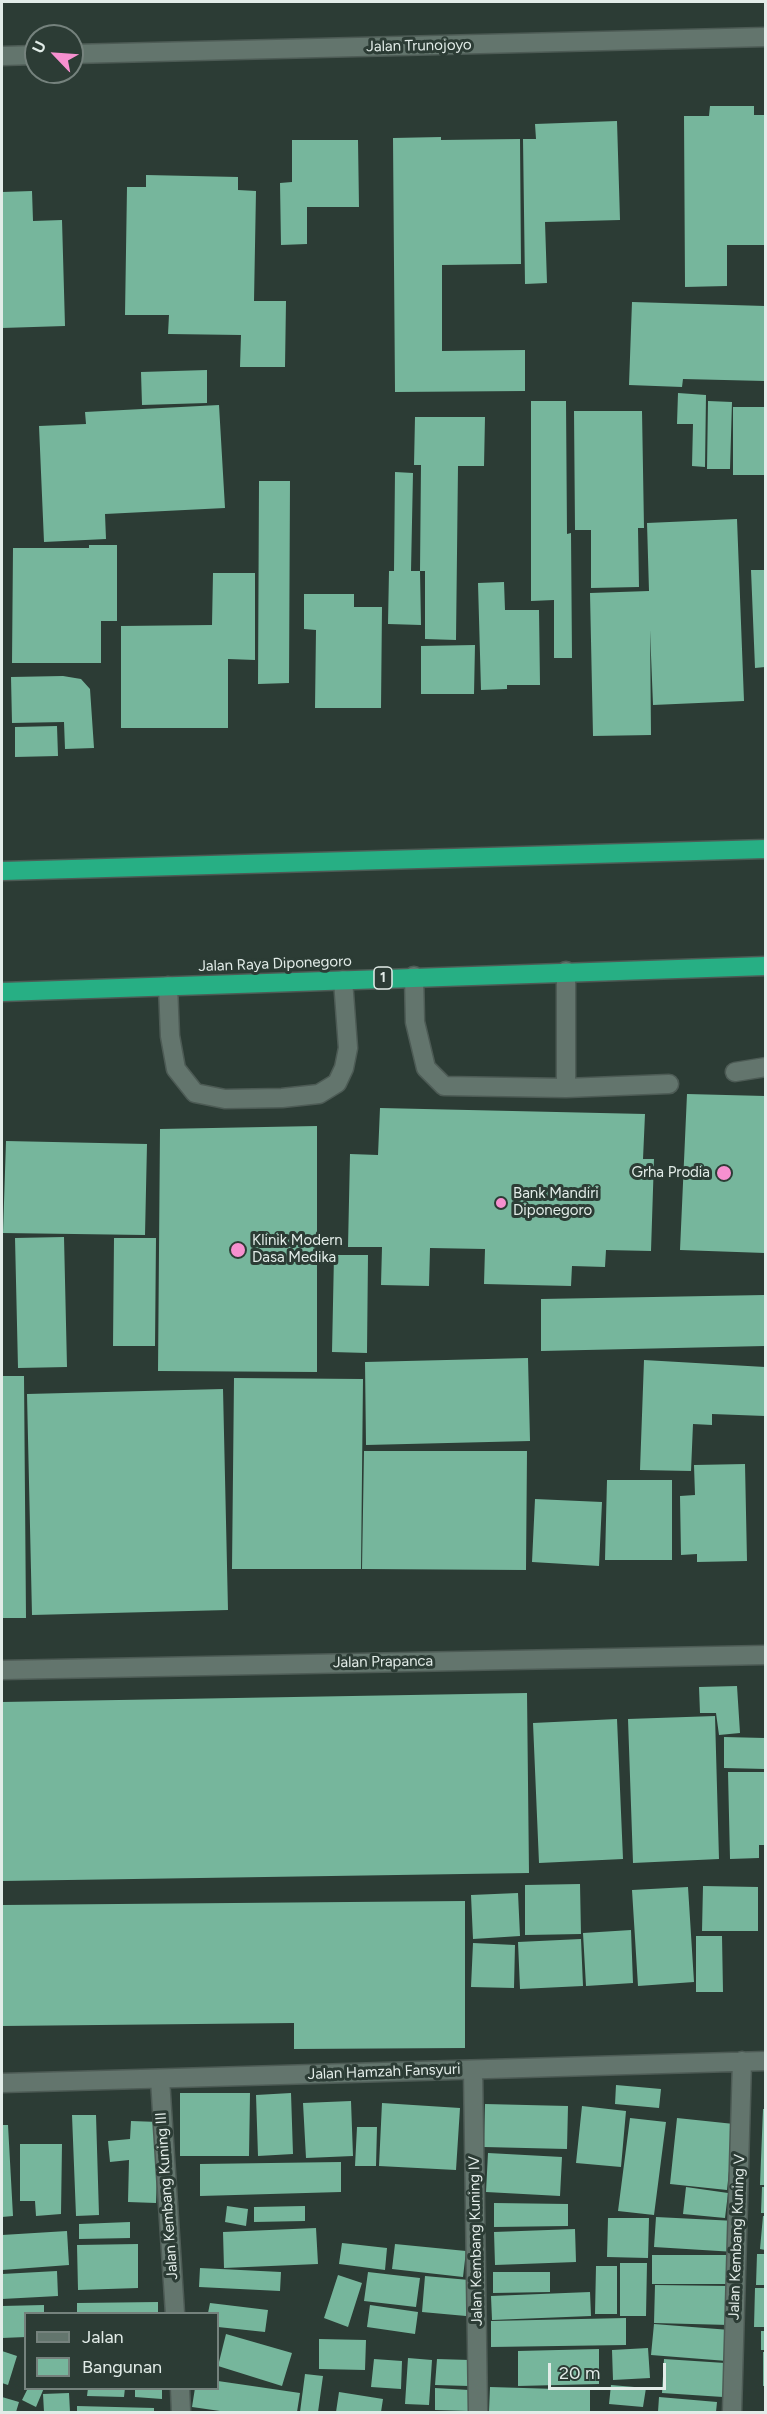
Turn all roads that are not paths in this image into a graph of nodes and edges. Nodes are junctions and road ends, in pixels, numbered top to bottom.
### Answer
1 (765, 37) edge
2 (84, 54) edge
3 (24, 55) edge
4 (2, 56) edge
5 (765, 849) edge
6 (2, 871) edge
7 (765, 966) edge
8 (566, 971) junction
9 (414, 976) junction
10 (343, 980) junction
11 (168, 986) junction
12 (2, 992) edge
13 (765, 1067) edge
14 (735, 1072) dead end
15 (669, 1084) dead end
16 (566, 1088) junction
17 (765, 1654) edge
18 (2, 1670) edge
19 (742, 2061) junction
20 (765, 2061) edge
21 (473, 2070) junction
22 (160, 2079) junction
23 (2, 2083) edge
24 (175, 2312) edge
25 (180, 2390) edge
26 (181, 2412) edge
27 (478, 2412) edge
28 (732, 2412) edge

1 - 2 street, Jalan Trunojoyo
3 - 4 street
5 - 6 highway
7 - 8 highway, Jalan Raya Diponegoro / 1
8 - 9 highway, Jalan Raya Diponegoro / 1
8 - 16 street
9 - 10 highway, Jalan Raya Diponegoro / 1
9 - 16 street
10 - 11 highway, Jalan Raya Diponegoro / 1
10 - 11 street
11 - 12 highway, Jalan Raya Diponegoro / 1
13 - 14 street
15 - 16 street
17 - 18 street, Jalan Prapanca
19 - 20 street, Jalan Hamzah Fansyuri
19 - 21 street, Jalan Hamzah Fansyuri
19 - 28 street, Jalan Kembang Kuning V
21 - 22 street, Jalan Hamzah Fansyuri
21 - 27 street, Jalan Kembang Kuning IV
22 - 23 street, Jalan Hamzah Fansyuri
22 - 24 street, Jalan Kembang Kuning III
25 - 26 street

